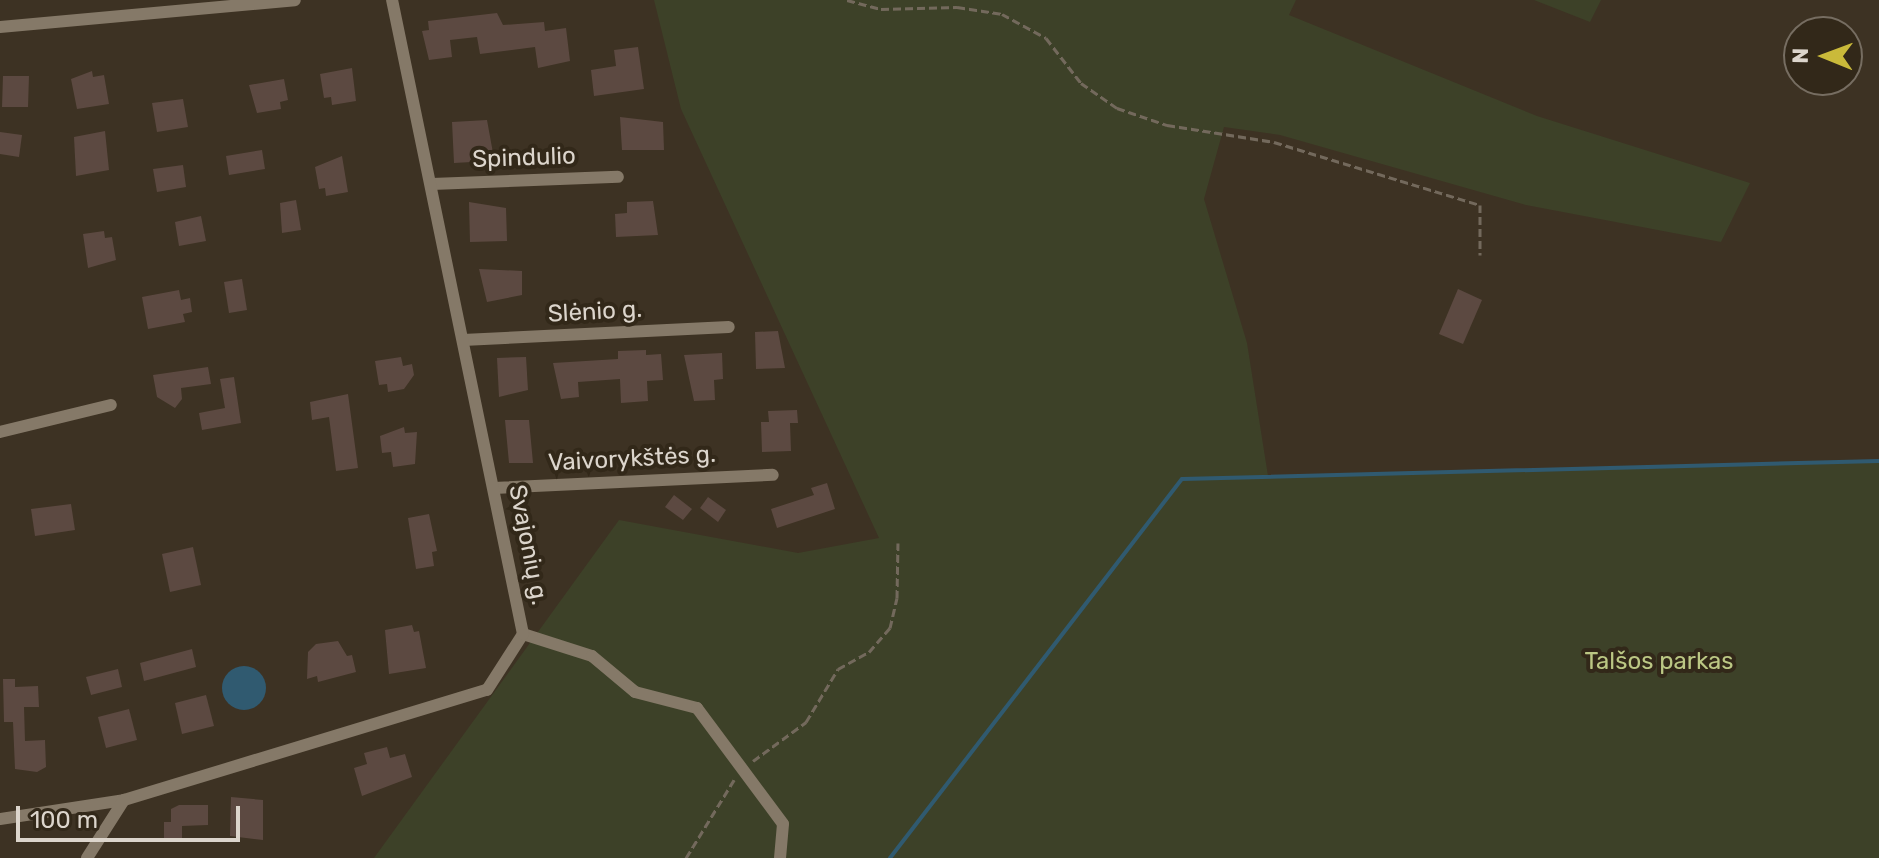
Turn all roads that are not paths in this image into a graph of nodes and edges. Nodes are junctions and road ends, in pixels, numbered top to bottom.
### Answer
1 (295, 0) edge
2 (392, 0) edge
3 (0, 27) edge
4 (618, 177) dead end
5 (432, 184) junction
6 (729, 327) dead end
7 (463, 340) junction
8 (111, 405) dead end
9 (0, 432) edge
10 (773, 475) dead end
11 (494, 488) junction
12 (523, 634) junction
13 (124, 800) junction
14 (0, 819) edge
15 (87, 858) edge
16 (780, 858) edge

1 - 3 street
2 - 5 street, Svajonių g.
4 - 5 street, Spindulio
5 - 7 street, Svajonių g.
6 - 7 street, Slėnio g.
7 - 11 street, Svajonių g.
8 - 9 street
10 - 11 street, Vaivorykštės g.
11 - 12 street, Svajonių g.
12 - 13 street, Svajonių g.
12 - 16 street
13 - 14 street, Svajonių g.
13 - 15 street

